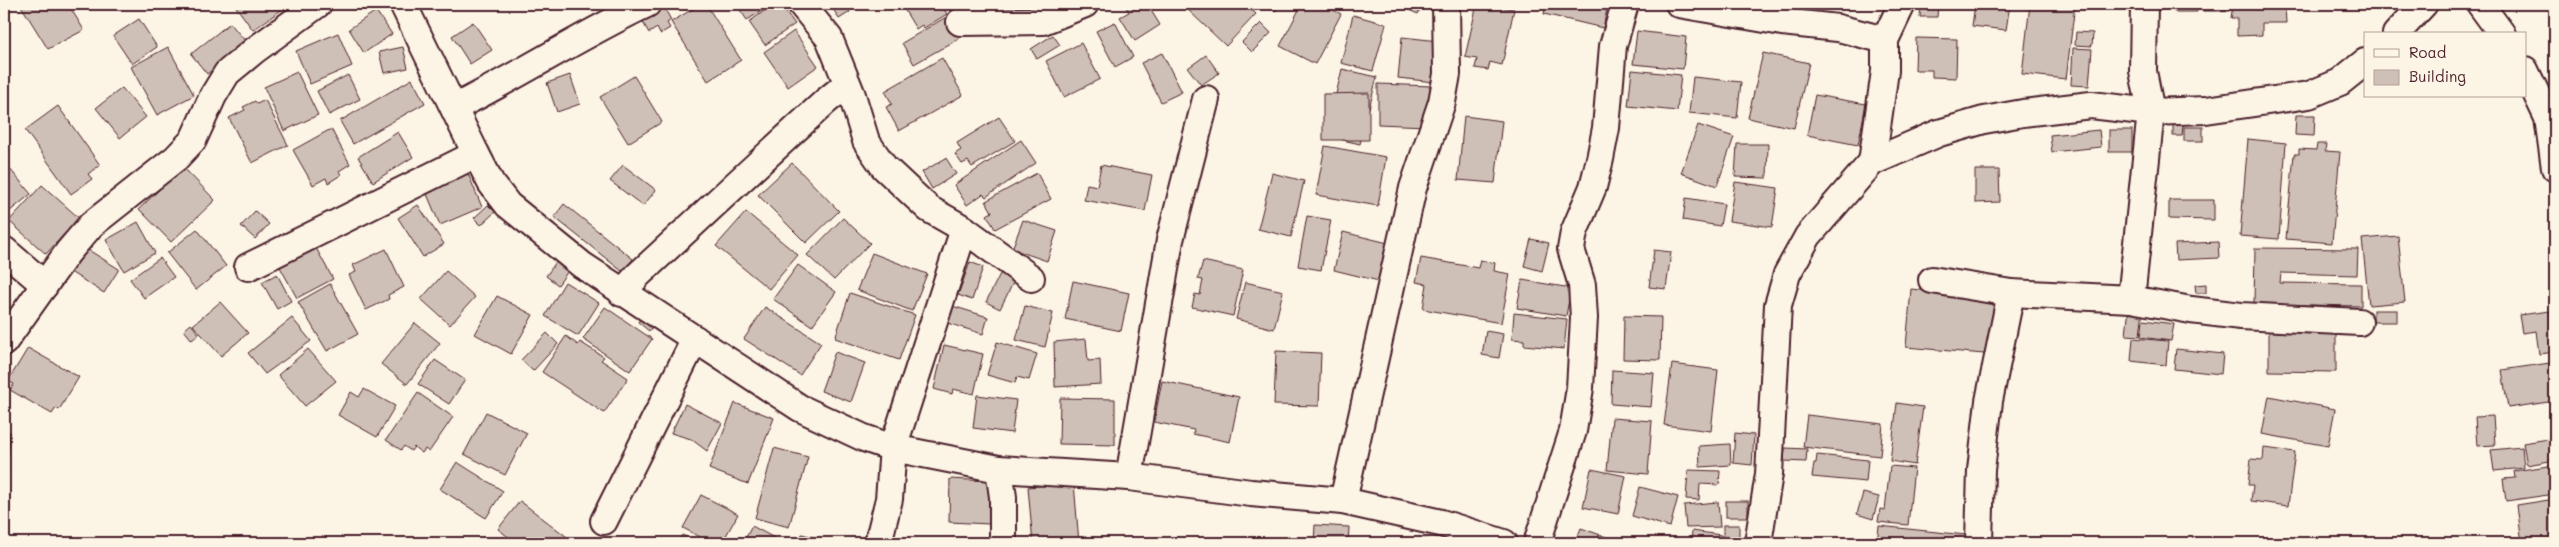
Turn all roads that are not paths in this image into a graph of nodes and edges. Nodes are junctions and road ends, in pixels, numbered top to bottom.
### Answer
1 (318, 4) edge
2 (402, 4) edge
3 (647, 4) edge
4 (800, 4) edge
5 (1085, 4) edge
6 (1446, 4) edge
7 (1625, 4) edge
8 (1679, 4) edge
9 (1902, 4) edge
10 (2144, 4) edge
11 (2424, 4) edge
12 (2480, 4) edge
13 (960, 22) dead end
14 (2398, 32) edge
15 (2501, 32) edge
16 (1884, 40) junction
17 (2364, 63) edge
18 (2526, 72) edge
19 (847, 84) junction
20 (1206, 99) dead end
21 (454, 108) junction
22 (2151, 112) junction
23 (476, 154) junction
24 (1872, 162) junction
25 (2555, 168) edge
26 (964, 229) junction
27 (4, 250) edge
28 (248, 267) dead end
29 (1031, 278) dead end
30 (1932, 280) dead end
31 (45, 285) junction
32 (622, 293) junction
33 (2011, 293) junction
34 (2131, 299) junction
35 (2359, 322) dead end
36 (695, 339) junction
37 (4, 342) edge
38 (893, 448) junction
39 (999, 469) junction
40 (1129, 477) junction
41 (1343, 500) junction
42 (604, 521) dead end
43 (878, 543) edge
44 (1003, 543) edge
45 (1504, 543) edge
46 (1537, 543) edge
47 (1758, 543) edge
48 (1979, 543) edge

1 - 31 street
2 - 21 street
3 - 21 street
4 - 19 street
5 - 13 street
6 - 41 street
7 - 46 street
8 - 16 street
9 - 16 street
10 - 22 street
11 - 14 street
12 - 15 street
16 - 24 street
17 - 22 street
18 - 25 street
19 - 26 street
19 - 32 street
20 - 40 street
21 - 23 street
22 - 24 street
22 - 34 street
23 - 28 street
23 - 32 street
24 - 47 street
26 - 29 street
26 - 38 street
27 - 31 street
30 - 33 street
31 - 37 street
32 - 36 street
33 - 34 street
33 - 48 street
34 - 35 street
36 - 38 street
36 - 42 street
38 - 39 street
38 - 43 street
39 - 40 street
39 - 44 street
40 - 41 street
41 - 45 street

